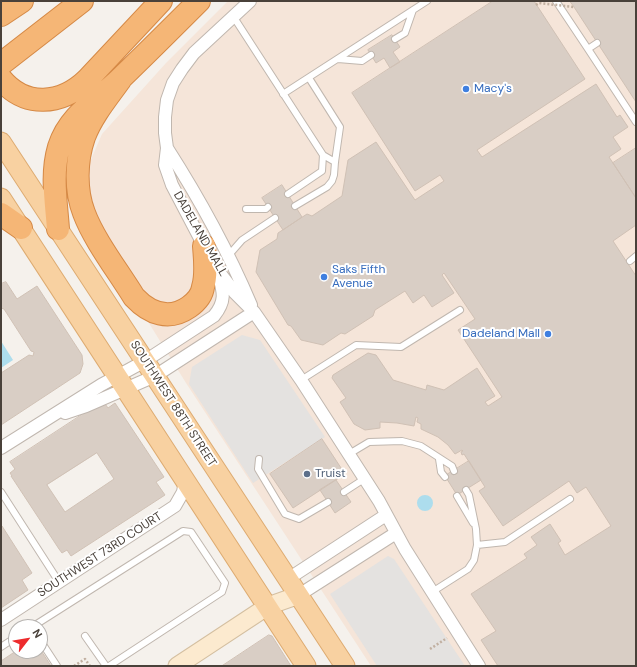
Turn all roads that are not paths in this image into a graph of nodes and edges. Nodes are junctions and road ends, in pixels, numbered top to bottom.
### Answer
1 (82, 1) edge
2 (161, 1) edge
3 (199, 1) edge
4 (250, 1) edge
5 (427, 1) edge
6 (556, 1) edge
7 (413, 10) junction
8 (233, 16) junction
9 (395, 39) dead end
10 (597, 43) dead end
11 (588, 49) junction
12 (371, 55) dead end
13 (338, 59) junction
14 (1, 64) edge
15 (309, 78) junction
16 (1, 79) edge
17 (120, 80) junction
18 (283, 94) junction
19 (636, 122) edge
20 (1, 142) edge
21 (167, 148) junction
22 (323, 155) junction
23 (335, 162) junction
24 (288, 194) dead end
25 (1, 198) edge
26 (295, 206) dead end
27 (268, 207) dead end
28 (246, 209) dead end
29 (1, 214) edge
30 (275, 218) dead end
31 (21, 228) junction
32 (58, 228) junction
33 (204, 246) junction
34 (228, 256) junction
35 (636, 256) edge
36 (630, 260) dead end
37 (216, 268) junction
38 (460, 310) dead end
39 (254, 312) junction
40 (150, 368) junction
41 (301, 380) junction
42 (122, 382) junction
43 (1, 448) edge
44 (349, 454) junction
45 (259, 459) dead end
46 (439, 459) junction
47 (454, 470) dead end
48 (445, 477) dead end
49 (364, 479) junction
50 (185, 480) junction
51 (466, 490) dead end
52 (1, 492) edge
53 (344, 492) dead end
54 (456, 496) dead end
55 (570, 499) dead end
56 (328, 502) dead end
57 (386, 515) junction
58 (475, 528) junction
59 (396, 533) junction
60 (477, 545) junction
61 (288, 579) junction
62 (59, 582) junction
63 (432, 592) junction
64 (299, 596) junction
65 (268, 606) junction
66 (45, 619) edge
67 (1, 620) edge
68 (85, 636) dead end
69 (48, 652) edge
70 (57, 666) edge
71 (106, 666) edge
72 (109, 666) edge
73 (177, 666) edge
74 (306, 666) edge
75 (345, 666) edge
76 (479, 666) edge

1 - 14 highway
2 - 16 highway
3 - 17 highway
4 - 8 street, DADELAND MALL
5 - 7 lane
6 - 11 lane
7 - 9 lane
7 - 13 lane
8 - 18 lane
8 - 21 street, DADELAND MALL
10 - 11 lane
11 - 19 lane
12 - 13 lane
13 - 15 lane
15 - 18 lane
15 - 23 lane
17 - 32 highway
17 - 33 highway
18 - 22 lane
20 - 32 main road, SOUTHWEST 88TH STREET
21 - 33 street, DADELAND MALL
21 - 34 street, DADELAND MALL
22 - 23 lane
22 - 24 lane
23 - 26 lane
25 - 31 main road
27 - 28 lane
29 - 31 highway
30 - 34 lane
31 - 42 main road
32 - 40 main road, SOUTHWEST 88TH STREET
33 - 37 street, DADELAND MALL
34 - 39 street, DADELAND MALL
35 - 36 lane
37 - 39 street, DADELAND MALL
37 - 40 street
38 - 41 lane
39 - 40 street
39 - 41 street, DADELAND MALL
40 - 42 street
40 - 42 street
40 - 61 main road, SOUTHWEST 88TH STREET
41 - 44 street, DADELAND MALL
42 - 43 street
42 - 50 main road
44 - 46 lane
44 - 49 street, DADELAND MALL
45 - 56 lane
46 - 47 lane
46 - 48 lane
49 - 53 lane
49 - 57 street, DADELAND MALL
50 - 62 street, SOUTHWEST 73RD COURT
50 - 65 main road
51 - 58 lane
52 - 62 lane
54 - 58 lane
55 - 60 lane
57 - 59 street, DADELAND MALL
57 - 61 street
58 - 60 lane
59 - 63 street, DADELAND MALL
59 - 64 street
60 - 63 lane
61 - 64 main road, SOUTHWEST 88TH STREET
61 - 65 street
62 - 67 street, SOUTHWEST 73RD COURT
63 - 76 street, DADELAND MALL
64 - 65 street
64 - 75 main road, SOUTHWEST 88TH STREET
65 - 73 street
65 - 74 main road
66 - 72 lane
68 - 71 lane
69 - 70 lane

